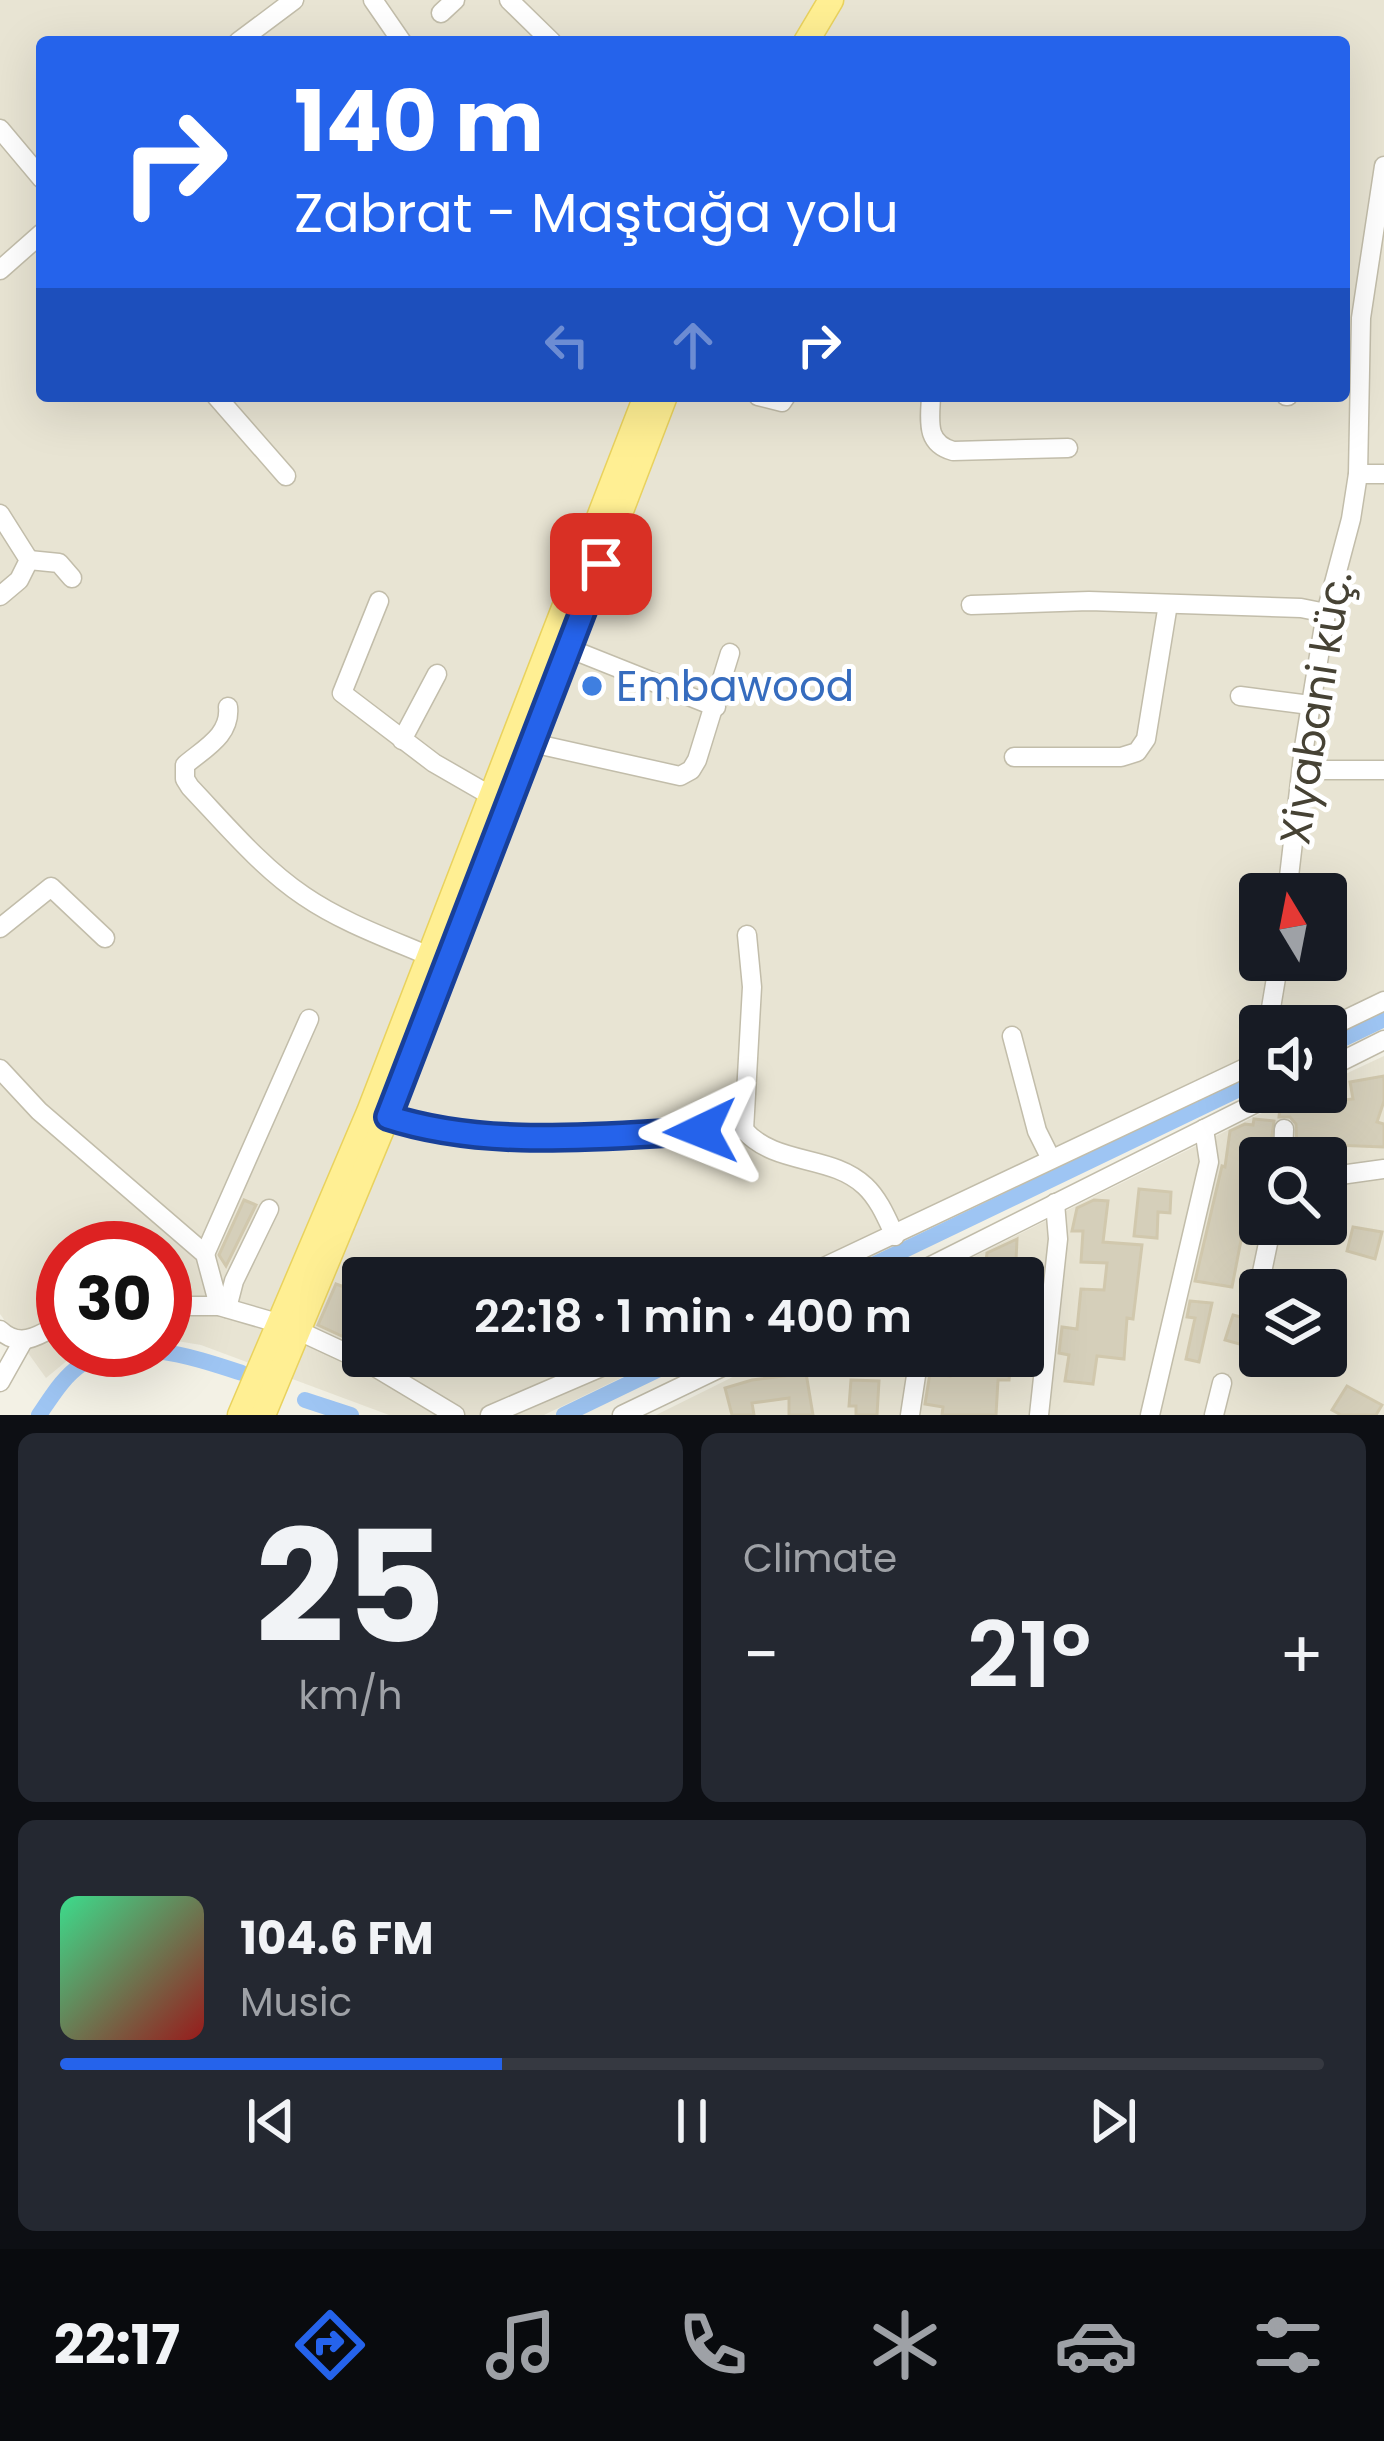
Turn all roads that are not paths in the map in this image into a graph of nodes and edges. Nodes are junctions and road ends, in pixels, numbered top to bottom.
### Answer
1 (294, 0) edge
2 (373, 0) edge
3 (509, 0) edge
4 (831, 0) edge
5 (849, 0) edge
6 (246, 36) edge
7 (398, 36) edge
8 (546, 36) edge
9 (810, 36) edge
10 (828, 36) edge
11 (0, 129) edge
12 (1384, 166) edge
13 (36, 171) edge
14 (36, 237) edge
15 (0, 269) edge
16 (1352, 389) edge
17 (221, 402) edge
18 (644, 402) edge
19 (663, 402) edge
20 (932, 402) edge
21 (1068, 448) dead end
22 (1358, 474) junction
23 (1384, 474) edge
24 (286, 476) dead end
25 (0, 514) edge
26 (28, 560) junction
27 (72, 578) dead end
28 (0, 596) edge
29 (379, 601) dead end
30 (1168, 604) junction
31 (971, 605) dead end
32 (1325, 614) junction
33 (568, 648) junction
34 (730, 653) dead end
35 (437, 674) dead end
36 (1240, 696) dead end
37 (1310, 705) junction
38 (228, 707) dead end
39 (716, 707) junction
40 (402, 740) junction
41 (532, 743) junction
42 (1014, 757) dead end
43 (1302, 770) junction
44 (1384, 770) edge
45 (493, 797) junction
46 (1290, 873) edge
47 (0, 928) edge
48 (747, 935) dead end
49 (105, 938) dead end
50 (430, 956) junction
51 (1384, 1000) edge
52 (1347, 1018) edge
53 (309, 1019) dead end
54 (1012, 1036) dead end
55 (1384, 1040) edge
56 (1347, 1058) edge
57 (0, 1069) edge
58 (1239, 1071) edge
59 (1239, 1112) edge
60 (388, 1117) junction
61 (1204, 1129) junction
62 (1284, 1129) dead end
63 (744, 1130) junction
64 (1284, 1137) edge
65 (1051, 1159) junction
66 (1384, 1169) edge
67 (1347, 1174) edge
68 (1055, 1203) junction
69 (269, 1209) dead end
70 (895, 1236) junction
71 (205, 1254) junction
72 (848, 1257) edge
73 (952, 1257) edge
74 (192, 1306) edge
75 (223, 1307) junction
76 (290, 1327) junction
77 (0, 1330) edge
78 (36, 1336) edge
79 (23, 1342) junction
80 (584, 1377) edge
81 (701, 1377) edge
82 (916, 1377) edge
83 (0, 1382) edge
84 (1222, 1383) dead end
85 (515, 1411) edge
86 (240, 1415) edge
87 (264, 1415) edge
88 (455, 1415) edge
89 (490, 1415) edge
90 (622, 1415) edge
91 (910, 1415) edge
92 (1039, 1415) edge
93 (1150, 1415) edge
94 (1214, 1415) edge

1 - 6 street
2 - 7 street
3 - 8 street
4 - 9 main road
5 - 10 main road
11 - 13 street
12 - 16 street, Xiyabani küç.
14 - 15 street
16 - 22 street, Xiyabani küç.
17 - 24 street
18 - 45 main road
19 - 33 main road
20 - 21 street
22 - 23 street
22 - 32 street, Xiyabani küç.
25 - 26 street
26 - 27 street
26 - 28 street
29 - 40 street
30 - 31 street
30 - 32 street
30 - 42 street
32 - 37 street, Xiyabani küç.
33 - 39 street
33 - 41 main road
34 - 39 street
35 - 40 street
36 - 37 street
37 - 43 street, Xiyabani küç.
38 - 50 street
39 - 41 street
40 - 45 street
41 - 60 main road
43 - 44 street
43 - 46 street, Xiyabani küç.
45 - 50 main road
47 - 49 street
48 - 63 street
50 - 76 main road
51 - 52 street
53 - 71 street
54 - 65 street
55 - 56 street
57 - 71 street
58 - 65 street
59 - 61 street
60 - 63 street
60 - 76 main road
61 - 68 street
61 - 93 street
62 - 64 street
63 - 70 street
65 - 70 street
66 - 67 street
68 - 73 street
68 - 92 street
69 - 75 street
70 - 72 street
71 - 75 street
74 - 75 street
75 - 76 street
76 - 86 main road
76 - 87 main road
76 - 88 street
77 - 79 street
78 - 79 street
79 - 83 street
80 - 85 street
81 - 90 street
82 - 91 street
84 - 94 street
85 - 89 street

